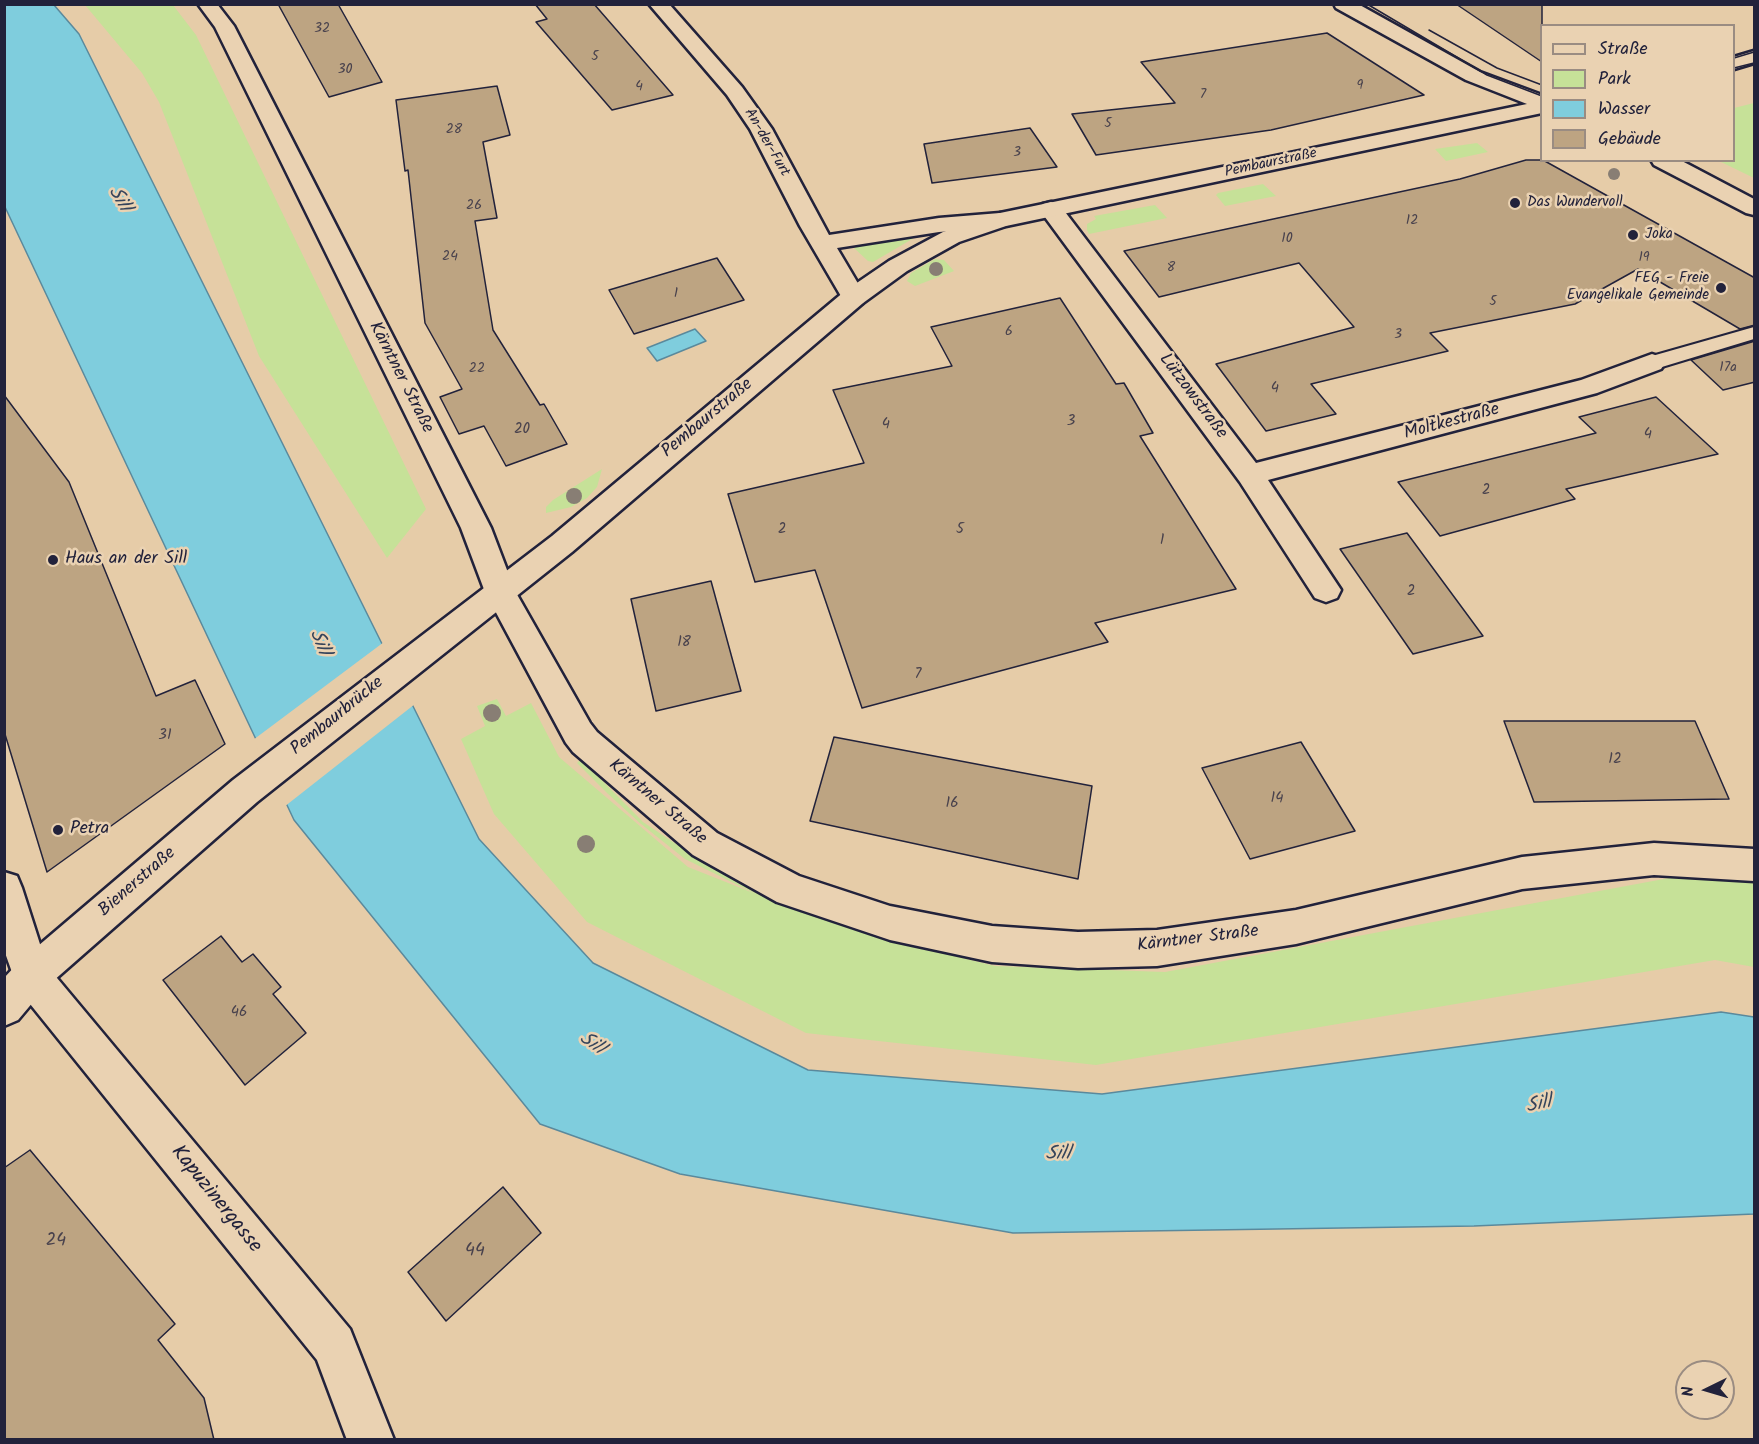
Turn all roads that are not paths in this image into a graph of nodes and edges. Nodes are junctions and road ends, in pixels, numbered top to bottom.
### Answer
1 (207, 4) edge
2 (658, 4) edge
3 (1343, 4) edge
4 (1755, 57) edge
5 (1735, 63) edge
6 (1498, 65) dead end
7 (1540, 98) edge
8 (1540, 99) edge
9 (1540, 107) edge
10 (1666, 162) edge
11 (1755, 208) edge
12 (1051, 209) junction
13 (1000, 220) junction
14 (822, 243) junction
15 (854, 297) junction
16 (1755, 333) edge
17 (1652, 363) joint
18 (1250, 475) junction
19 (1326, 590) dead end
20 (500, 592) junction
21 (431, 644) joint
22 (245, 791) joint
23 (1755, 865) edge
24 (4, 888) edge
25 (18, 984) edge
26 (4, 1007) edge
27 (371, 1440) edge

1 - 20 street, Kärntner Straße
2 - 14 street, An-der-Furt
3 - 8 street
4 - 5 street
6 - 7 street
9 - 12 street, Pembaurstraße
10 - 11 street
12 - 13 street, Pembaurstraße
12 - 18 street, Lützowstraße
13 - 14 street, Pembaurstraße
13 - 15 street, Pembaurstraße
14 - 15 street, An-der-Furt
15 - 20 street, Pembaurstraße
16 - 17 lane
17 - 18 street, Moltkestraße
18 - 19 street, Lützowstraße
20 - 21 street, Pembaurstraße
20 - 23 street, Kärntner Straße
21 - 22 street, Pembaurbrücke
22 - 25 street, Bienerstraße
24 - 25 street
25 - 26 street, Bienerstraße
25 - 27 street, Kapuzinergasse

